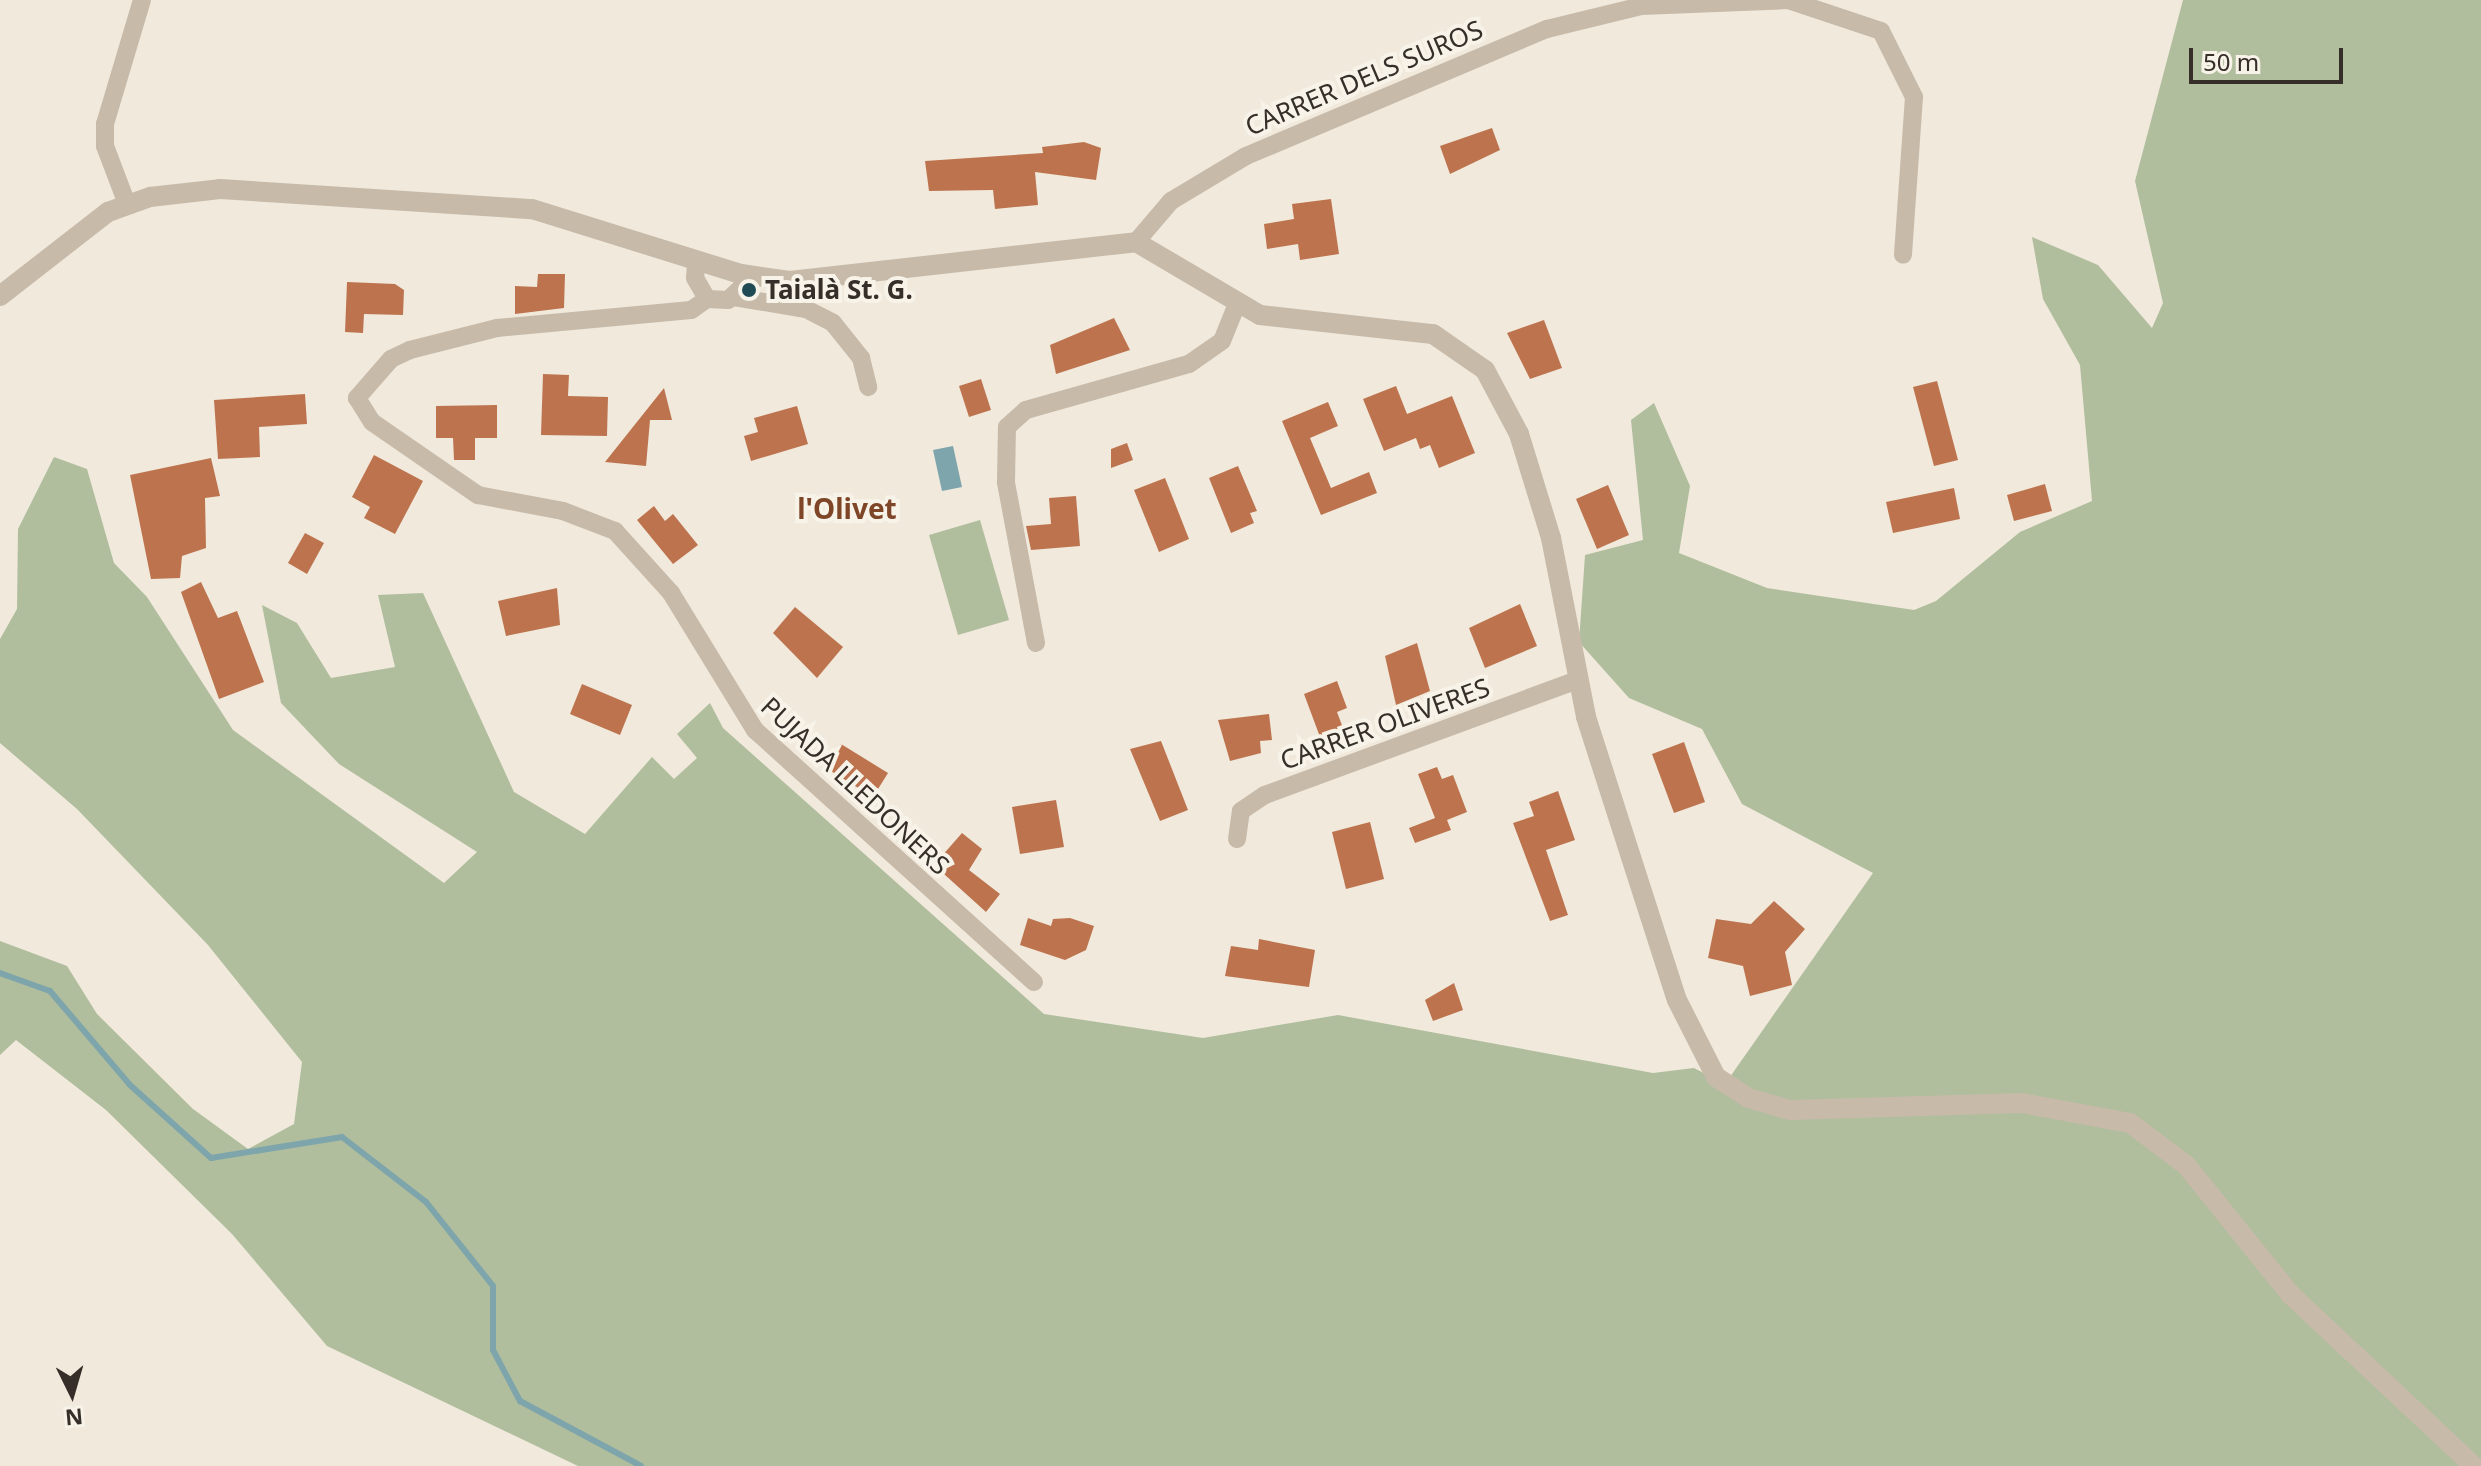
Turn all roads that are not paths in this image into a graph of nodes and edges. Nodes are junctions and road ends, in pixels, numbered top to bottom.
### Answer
1 (142, 0) edge
2 (127, 204) junction
3 (1136, 242) junction
4 (1903, 255) dead end
5 (696, 261) junction
6 (741, 274) junction
7 (0, 296) edge
8 (734, 297) junction
9 (707, 299) junction
10 (1237, 304) junction
11 (868, 387) dead end
12 (1036, 643) dead end
13 (1578, 680) junction
14 (1237, 839) dead end
15 (1034, 982) dead end
16 (2474, 1466) edge

1 - 2 street
2 - 5 street
2 - 7 street
3 - 4 street, CARRER DELS SUROS
3 - 6 street
3 - 10 street
5 - 6 street
5 - 9 street
6 - 8 street
8 - 9 street, PUJADA LLEDONERS
8 - 11 street, PUJADA LLEDONERS
9 - 15 street, PUJADA LLEDONERS
10 - 12 street
10 - 13 street
13 - 14 street, CARRER OLIVERES
13 - 16 street

